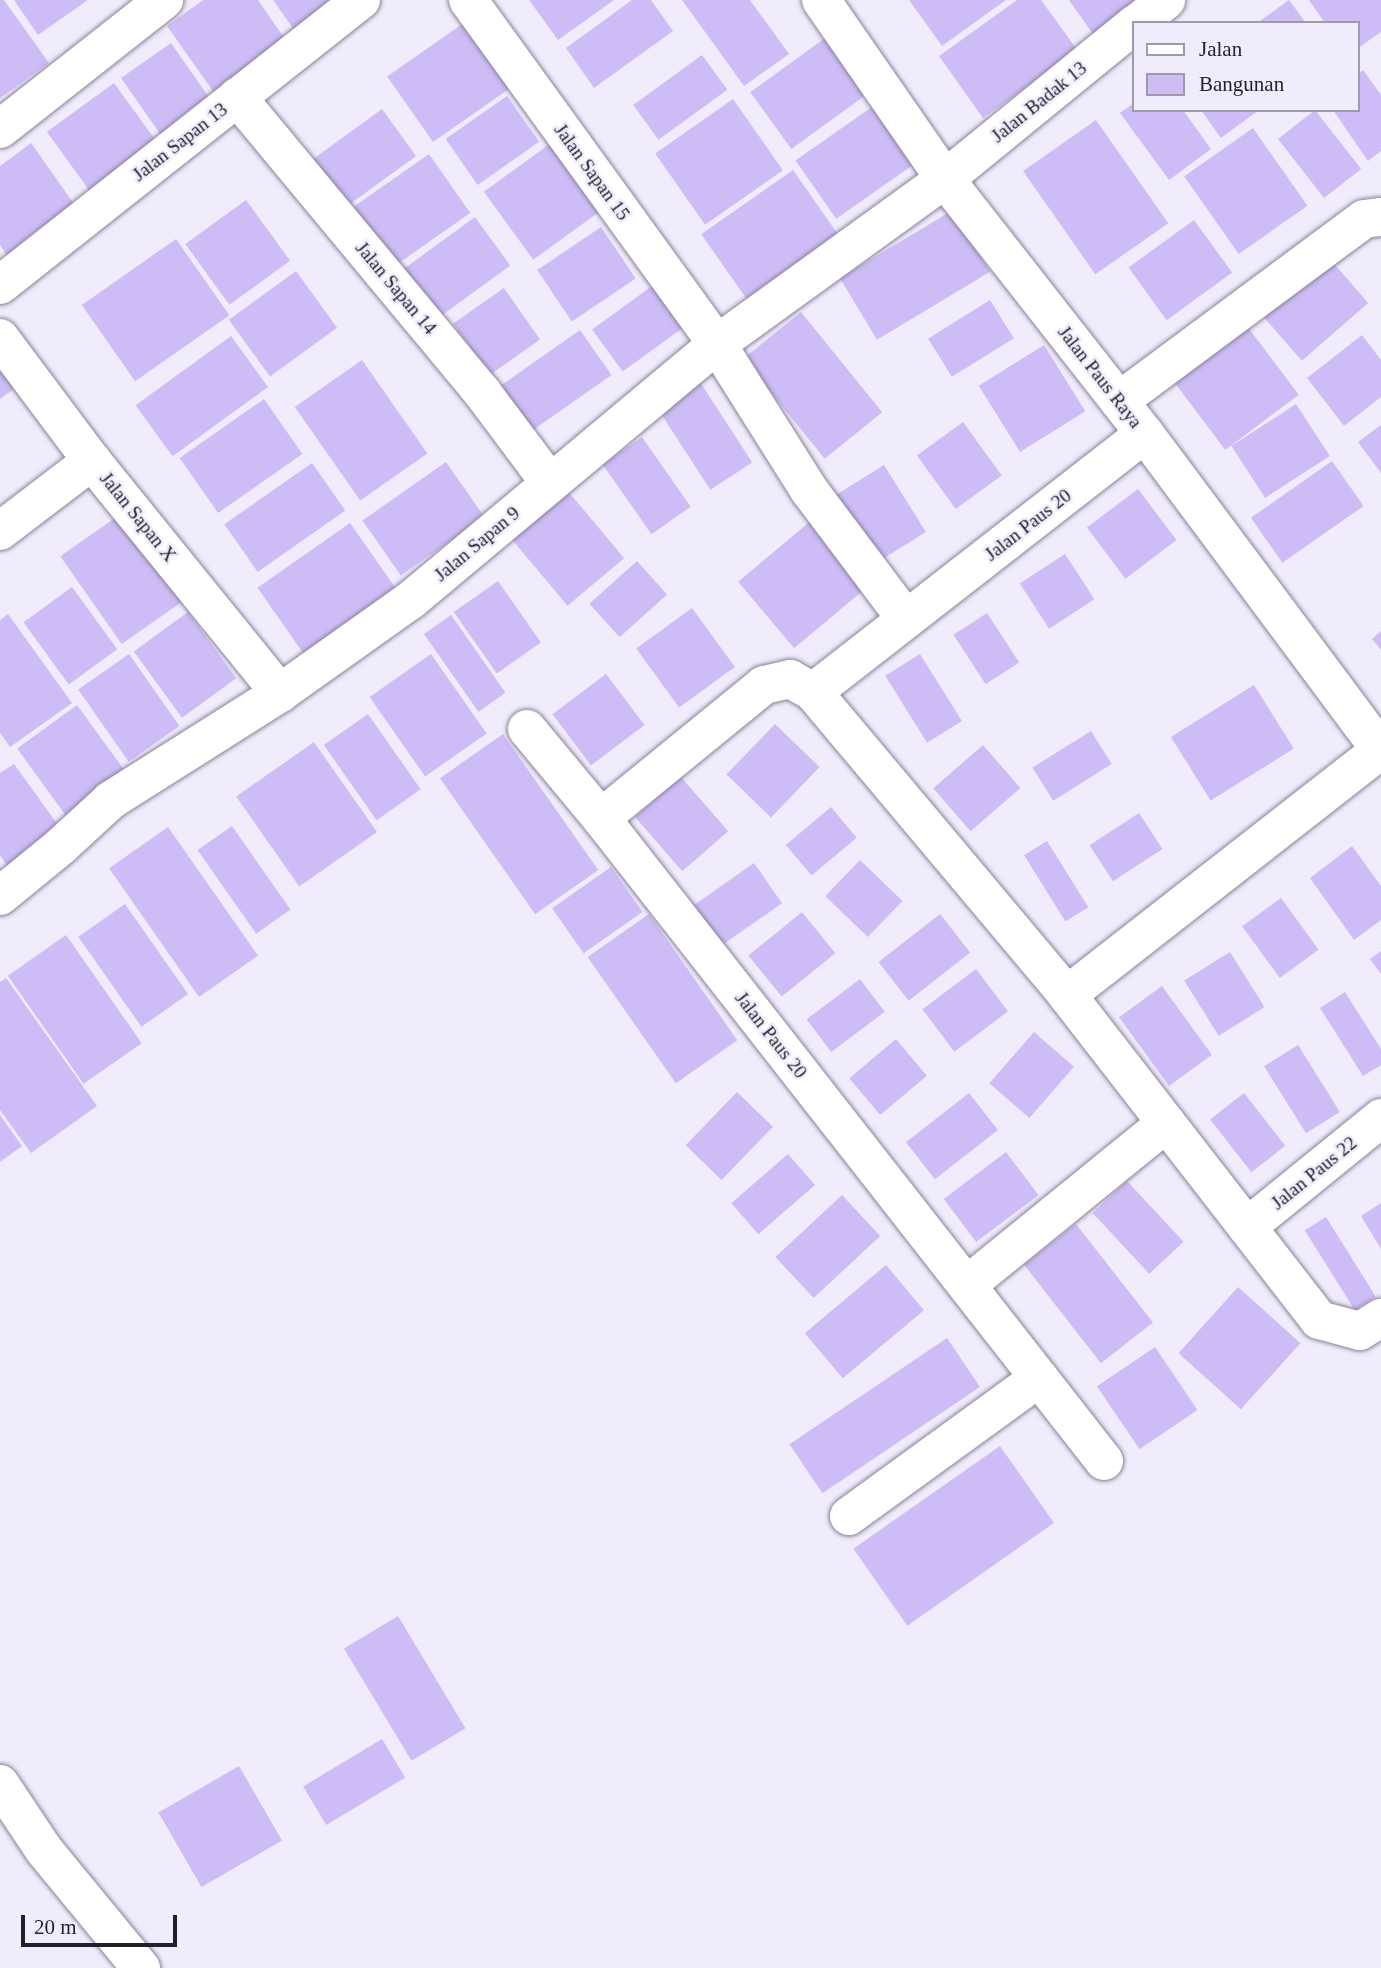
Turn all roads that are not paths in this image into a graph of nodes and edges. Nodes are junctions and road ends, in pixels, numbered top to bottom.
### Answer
1 (164, 0) edge
2 (361, 0) edge
3 (468, 0) edge
4 (821, 0) edge
5 (1166, 0) edge
6 (1140, 21) edge
7 (1132, 27) edge
8 (237, 97) junction
9 (0, 129) edge
10 (944, 179) junction
11 (1381, 217) edge
12 (0, 285) edge
13 (0, 338) edge
14 (717, 344) junction
15 (1119, 401) junction
16 (1145, 434) junction
17 (92, 461) junction
18 (550, 482) junction
19 (0, 531) edge
20 (906, 619) junction
21 (813, 692) junction
22 (279, 693) junction
23 (527, 729) dead end
24 (1381, 750) edge
25 (601, 818) junction
26 (0, 896) edge
27 (1067, 995) junction
28 (1381, 1118) edge
29 (1166, 1123) junction
30 (1247, 1227) junction
31 (967, 1285) junction
32 (1381, 1318) edge
33 (1040, 1378) junction
34 (1104, 1461) dead end
35 (849, 1516) dead end
36 (0, 1784) edge
37 (141, 1968) edge

1 - 9 street
2 - 8 street, Jalan Sapan 13
3 - 14 street, Jalan Sapan 15
4 - 10 street, Jalan Paus Raya
5 - 6 street, Jalan Badak 13
7 - 10 street, Jalan Badak 13
8 - 12 street, Jalan Sapan 13
8 - 18 street, Jalan Sapan 14
10 - 14 street, Jalan Sapan 9
10 - 15 street, Jalan Paus Raya
11 - 15 street
13 - 17 street, Jalan Sapan X
14 - 18 street, Jalan Sapan 9
14 - 20 street, Jalan Sapan 15
15 - 16 street, Jalan Paus Raya
16 - 20 street, Jalan Paus 20
16 - 24 street, Jalan Paus Raya
17 - 19 street
17 - 22 street, Jalan Sapan X
18 - 22 street, Jalan Sapan 9
20 - 21 street, Jalan Paus 20
21 - 25 street
21 - 27 street
22 - 26 street, Jalan Sapan 9
23 - 25 street, Jalan Paus 20
24 - 27 street
25 - 31 street, Jalan Paus 20
27 - 29 street
28 - 30 street, Jalan Paus 22
29 - 30 street
29 - 31 street
30 - 32 street
31 - 33 street, Jalan Paus 20
33 - 34 street, Jalan Paus 20
33 - 35 street
36 - 37 street

